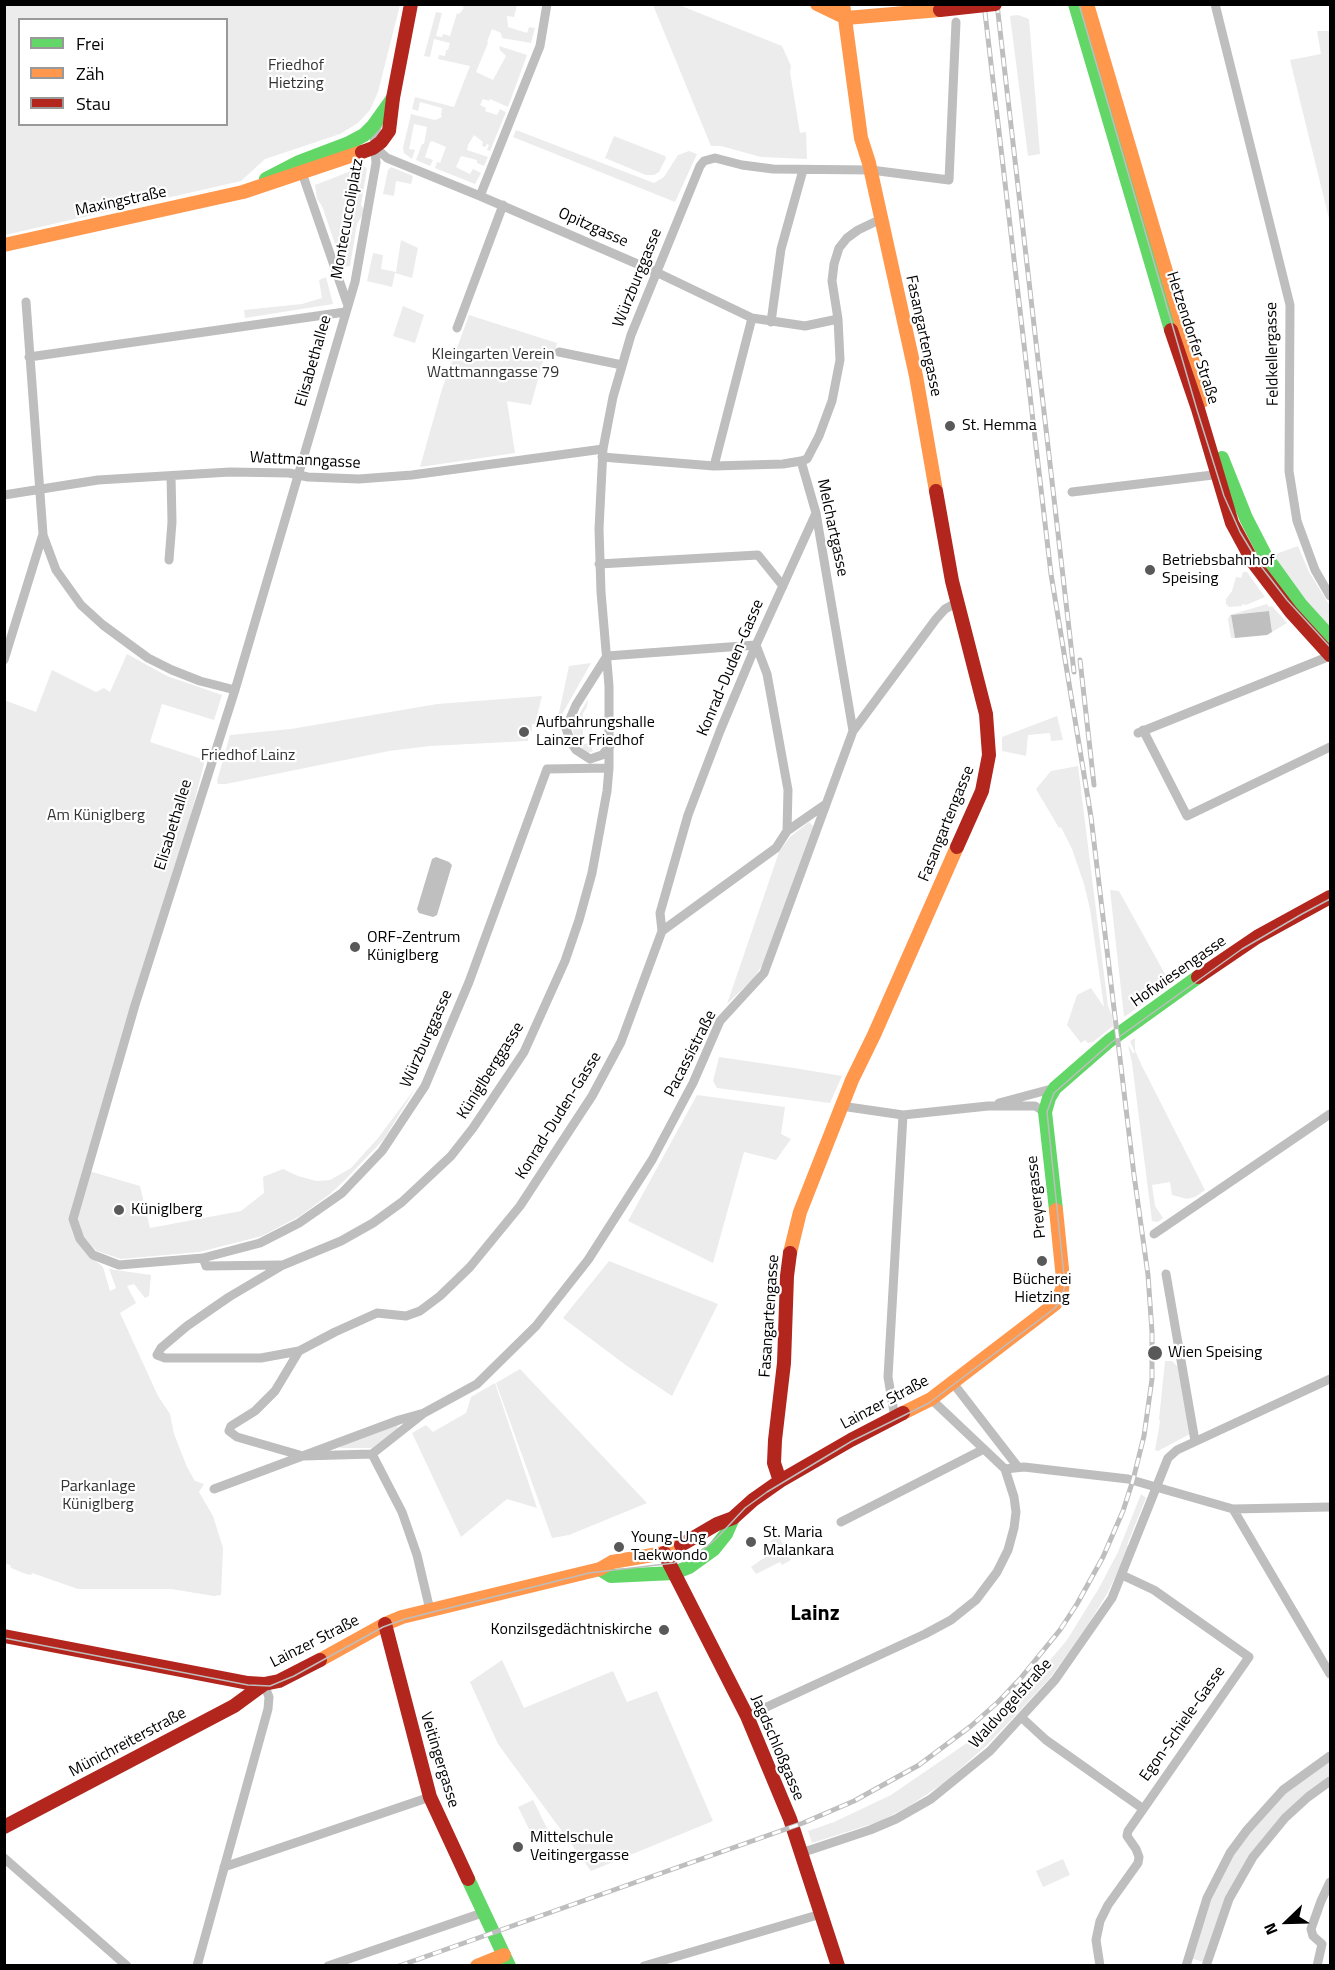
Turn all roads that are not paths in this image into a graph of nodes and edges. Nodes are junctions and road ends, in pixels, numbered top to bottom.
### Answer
1 (411, 4) edge
2 (418, 4) edge
3 (547, 4) edge
4 (817, 4) edge
5 (995, 4) edge
6 (1075, 4) edge
7 (1087, 4) edge
8 (1215, 4) edge
9 (846, 9) edge
10 (956, 22) dead end
11 (403, 47) junction
12 (393, 98) junction
13 (381, 116) junction
14 (349, 143) junction
15 (375, 147) junction
16 (300, 167) junction
17 (871, 170) junction
18 (803, 171) junction
19 (480, 195) junction
20 (503, 206) junction
21 (881, 219) junction
22 (4, 245) edge
23 (656, 272) junction
24 (26, 302) dead end
25 (346, 307) junction
26 (752, 318) junction
27 (838, 320) junction
28 (771, 322) junction
29 (457, 328) dead end
30 (559, 352) dead end
31 (29, 357) junction
32 (622, 365) junction
33 (603, 453) junction
34 (801, 461) junction
35 (714, 466) junction
36 (1222, 474) junction
37 (299, 475) junction
38 (171, 476) junction
39 (40, 491) junction
40 (1072, 492) dead end
41 (4, 495) edge
42 (816, 513) junction
43 (43, 534) junction
44 (169, 560) dead end
45 (600, 564) junction
46 (783, 586) junction
47 (1330, 596) edge
48 (956, 603) junction
49 (1330, 636) edge
50 (756, 645) junction
51 (607, 656) junction
52 (1330, 656) edge
53 (4, 660) edge
54 (234, 690) junction
55 (853, 731) junction
56 (610, 746) junction
57 (1330, 747) edge
58 (609, 768) junction
59 (826, 804) junction
60 (788, 831) junction
61 (1330, 897) edge
62 (662, 931) junction
63 (1055, 1088) junction
64 (841, 1106) junction
65 (988, 1106) junction
66 (1045, 1112) junction
67 (1330, 1113) edge
68 (903, 1116) junction
69 (73, 1219) joint
70 (1154, 1234) dead end
71 (203, 1258) junction
72 (283, 1265) junction
73 (1166, 1274) dead end
74 (1063, 1279) joint
75 (299, 1351) junction
76 (1330, 1379) edge
77 (953, 1383) junction
78 (931, 1400) junction
79 (424, 1413) junction
80 (896, 1418) junction
81 (1195, 1441) junction
82 (984, 1449) junction
83 (372, 1454) junction
84 (1008, 1455) junction
85 (303, 1456) junction
86 (1001, 1466) junction
87 (1018, 1467) junction
88 (780, 1481) junction
89 (1156, 1487) junction
90 (214, 1489) dead end
91 (1330, 1507) edge
92 (1233, 1509) junction
93 (733, 1518) junction
94 (841, 1522) dead end
95 (664, 1553) junction
96 (600, 1569) junction
97 (674, 1573) junction
98 (1122, 1575) junction
99 (430, 1610) junction
100 (385, 1624) junction
101 (4, 1636) edge
102 (1330, 1674) edge
103 (264, 1684) junction
104 (747, 1716) junction
105 (1021, 1717) junction
106 (1330, 1756) edge
107 (1330, 1781) edge
108 (430, 1797) junction
109 (1142, 1808) junction
110 (4, 1827) edge
111 (801, 1853) junction
112 (4, 1858) edge
113 (224, 1867) junction
114 (1330, 1882) edge
115 (485, 1912) junction
116 (821, 1914) junction
117 (678, 1955) junction
118 (506, 1960) edge
119 (127, 1965) edge
120 (197, 1965) edge
121 (328, 1965) edge
122 (477, 1965) edge
123 (644, 1965) edge
124 (681, 1965) edge
125 (838, 1965) edge
126 (1100, 1965) edge
127 (1186, 1965) edge
128 (1206, 1965) edge
129 (1317, 1965) edge

1 - 11 main road
2 - 11 main road
3 - 19 street
4 - 9 main road
5 - 9 main road, bridge
6 - 36 main road, Hetzendorfer Straße
7 - 36 main road, Hetzendorfer Straße
8 - 47 street, Feldkellergasse
9 - 17 main road, Fasangartengasse
10 - 17 street, Würzburggasse
11 - 12 main road
12 - 13 main road
12 - 15 main road
13 - 14 main road, Montecuccoliplatz
13 - 15 street, Montecuccoliplatz
14 - 15 main road, Montecuccoliplatz
14 - 16 main road, Montecuccoliplatz
15 - 16 main road, Montecuccoliplatz
15 - 19 street, Opitzgasse
15 - 25 street, Montecuccoliplatz
16 - 22 main road, Maxingstraße
16 - 25 street, Montecuccoliplatz
17 - 18 street, Würzburggasse
17 - 21 main road, Fasangartengasse
18 - 23 street, Würzburggasse
18 - 28 street
19 - 20 street, Opitzgasse
20 - 23 street, Opitzgasse
20 - 29 street
21 - 27 street, Melchartgasse
21 - 48 main road, Fasangartengasse
23 - 26 street, Opitzgasse
23 - 32 street, Würzburggasse
24 - 31 street
25 - 31 street
25 - 37 street, Elisabethallee
26 - 28 street, Opitzgasse
26 - 35 street
27 - 28 street, Opitzgasse
27 - 34 street, Melchartgasse
30 - 32 street
31 - 39 street
32 - 33 street, Würzburggasse
33 - 35 street, Wattmanngasse
33 - 37 street, Wattmanngasse
33 - 45 street, Würzburggasse
34 - 35 street, Wattmanngasse
34 - 42 street, Melchartgasse
36 - 40 street
36 - 49 main road, Hetzendorfer Straße
36 - 52 main road, Hetzendorfer Straße
37 - 38 street, Wattmanngasse
37 - 54 street, Elisabethallee
38 - 39 street, Wattmanngasse
38 - 44 street
39 - 41 street, Wattmanngasse
39 - 43 street
42 - 46 street, Konrad-Duden-Gasse
42 - 55 street, Melchartgasse
43 - 53 street
43 - 54 street
45 - 46 street
45 - 51 street, Würzburggasse
46 - 50 street, Konrad-Duden-Gasse
48 - 55 street, Pacassistraße
48 - 64 main road, Fasangartengasse
50 - 51 street
50 - 60 street
50 - 62 street, Konrad-Duden-Gasse
51 - 56 street, Würzburggasse
51 - 56 street
52 - 57 street
54 - 69 street, Elisabethallee
55 - 59 street, Pacassistraße
56 - 58 street
58 - 71 street, Würzburggasse
58 - 72 street, Küniglberggasse
59 - 60 street
59 - 79 street, Pacassistraße
60 - 62 street
61 - 63 main road, Hofwiesengasse
62 - 75 street, Konrad-Duden-Gasse
63 - 65 street, Hofwiesengasse
63 - 66 main road, Hofwiesengasse
64 - 68 street, Hofwiesengasse
64 - 88 main road, Fasangartengasse
65 - 66 street, Hofwiesengasse
65 - 68 street, Hofwiesengasse
66 - 74 main road, Preyergasse
67 - 70 street
68 - 80 street
69 - 71 street, Würzburggasse
71 - 72 street
72 - 75 street
73 - 81 street
74 - 77 main road, Lainzer Straße
75 - 85 street
76 - 81 street, Waldvogelstraße
77 - 78 main road, Lainzer Straße
77 - 84 street
78 - 80 main road, Lainzer Straße
78 - 82 street
79 - 83 street, Pacassistraße
79 - 85 street, Pacassistraße
80 - 88 main road, Lainzer Straße
81 - 89 street, Waldvogelstraße
82 - 86 street
82 - 94 street
83 - 85 street, Pacassistraße
83 - 99 street
84 - 86 street
84 - 87 street
85 - 90 street, Pacassistraße
86 - 87 street
86 - 104 street
87 - 89 street
88 - 93 main road, Lainzer Straße
89 - 92 street
89 - 98 street, Waldvogelstraße
91 - 92 street
92 - 102 street
93 - 95 main road, Lainzer Straße
93 - 97 main road, Lainzer Straße
95 - 96 main road, Lainzer Straße
95 - 97 main road, Jagdschloßgasse
96 - 97 main road, Lainzer Straße
96 - 99 main road, Lainzer Straße
97 - 104 main road, Jagdschloßgasse
98 - 105 street, Waldvogelstraße
98 - 109 street, Egon-Schiele-Gasse
99 - 100 main road, Lainzer Straße
100 - 103 main road, Lainzer Straße
100 - 108 main road, Veitingergasse
101 - 103 main road, Lainzer Straße
103 - 110 main road, Münichreiterstraße
103 - 113 street
104 - 111 main road, Jagdschloßgasse
105 - 109 street, Egon-Schiele-Gasse
105 - 111 street, Waldvogelstraße
106 - 127 street
107 - 128 street
108 - 113 street
108 - 115 main road, Veitingergasse
109 - 126 street
111 - 116 main road, Jagdschloßgasse
112 - 119 street
113 - 120 street
114 - 129 street
115 - 118 main road, Veitingergasse
115 - 121 street
116 - 117 street
116 - 125 main road, Jagdschloßgasse
117 - 123 street
117 - 124 street
118 - 122 main road

